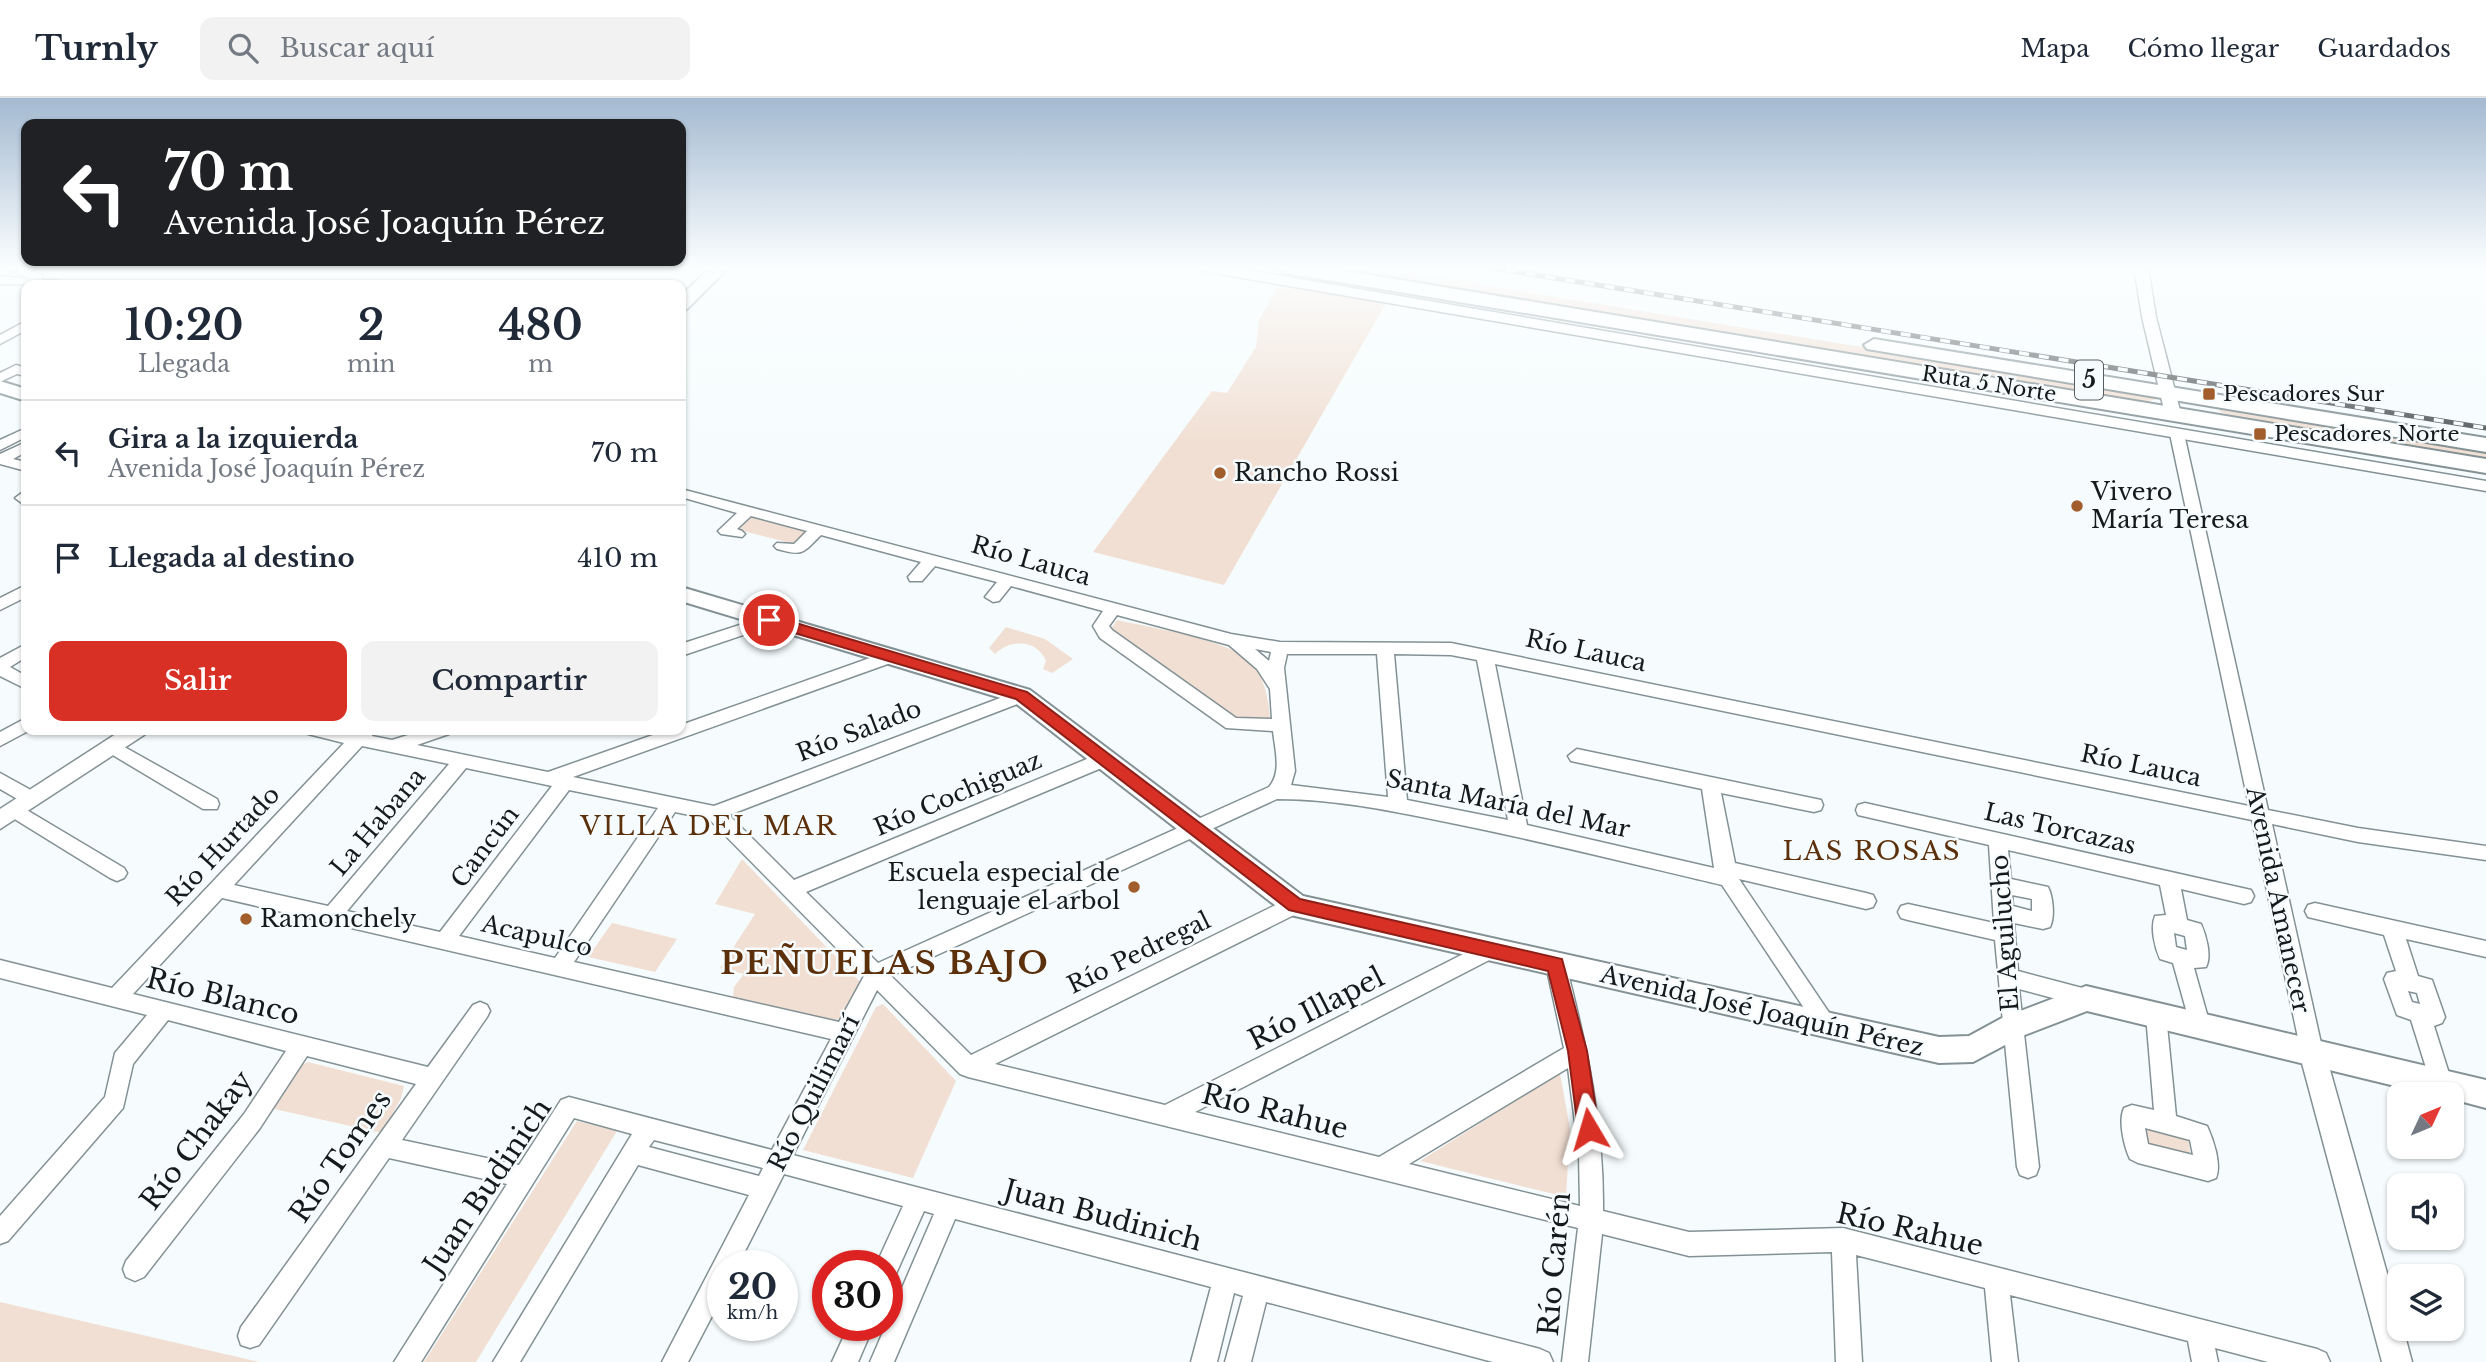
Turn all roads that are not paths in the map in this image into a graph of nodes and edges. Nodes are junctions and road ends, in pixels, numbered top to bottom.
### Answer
1 (1568, 326) edge
2 (1619, 326) edge
3 (1760, 326) edge
4 (2150, 326) edge
5 (21, 328) edge
6 (0, 340) edge
7 (21, 370) edge
8 (0, 378) edge
9 (2168, 392) junction
10 (2231, 413) junction
11 (2175, 424) junction
12 (21, 437) edge
13 (2486, 444) edge
14 (21, 448) edge
15 (0, 456) edge
16 (21, 465) edge
17 (2486, 466) edge
18 (2486, 486) edge
19 (686, 494) edge
20 (748, 510) junction
21 (818, 529) junction
22 (737, 534) dead end
23 (782, 546) dead end
24 (932, 559) junction
25 (916, 576) dead end
26 (1008, 579) junction
27 (21, 593) edge
28 (686, 595) edge
29 (993, 597) dead end
30 (0, 605) edge
31 (1112, 610) junction
32 (769, 620) junction
33 (1231, 640) junction
34 (686, 648) edge
35 (1280, 648) junction
36 (1385, 649) junction
37 (21, 653) edge
38 (1485, 656) junction
39 (891, 657) junction
40 (0, 667) edge
41 (21, 680) edge
42 (1278, 693) junction
43 (1021, 696) junction
44 (1281, 726) junction
45 (21, 727) edge
46 (686, 733) edge
47 (129, 735) edge
48 (362, 735) edge
49 (365, 735) edge
50 (428, 735) edge
51 (680, 735) edge
52 (0, 740) edge
53 (112, 746) junction
54 (392, 747) junction
55 (1577, 756) dead end
56 (1105, 760) junction
57 (462, 761) junction
58 (1286, 771) junction
59 (0, 780) edge
60 (556, 781) junction
61 (1710, 783) junction
62 (1275, 792) junction
63 (1314, 793) junction
64 (210, 804) dead end
65 (670, 805) junction
66 (1814, 805) dead end
67 (1398, 806) junction
68 (16, 810) edge
69 (1865, 810) dead end
70 (715, 813) junction
71 (2259, 815) junction
72 (1195, 828) junction
73 (1519, 829) junction
74 (1998, 840) junction
75 (2486, 853) edge
76 (117, 873) dead end
77 (1726, 873) junction
78 (2169, 879) junction
79 (2001, 885) junction
80 (218, 889) junction
81 (790, 890) junction
82 (2244, 896) dead end
83 (1866, 901) dead end
84 (1295, 905) junction
85 (2315, 911) dead end
86 (1908, 912) dead end
87 (2003, 912) junction
88 (332, 915) junction
89 (2392, 928) junction
90 (2005, 934) junction
91 (444, 941) junction
92 (2486, 949) edge
93 (1490, 950) junction
94 (1556, 965) junction
95 (559, 968) junction
96 (0, 969) edge
97 (875, 974) junction
98 (2008, 977) junction
99 (116, 998) junction
100 (2086, 998) junction
101 (164, 1010) junction
102 (480, 1011) dead end
103 (2156, 1015) junction
104 (2199, 1025) junction
105 (1827, 1027) junction
106 (2012, 1027) junction
107 (845, 1033) junction
108 (302, 1045) junction
109 (1577, 1051) junction
110 (2312, 1052) junction
111 (968, 1067) junction
112 (432, 1078) junction
113 (2437, 1082) edge
114 (2441, 1082) edge
115 (2464, 1089) edge
116 (2486, 1094) edge
117 (1167, 1116) junction
118 (2166, 1123) dead end
119 (649, 1127) junction
120 (384, 1146) junction
121 (632, 1153) junction
122 (779, 1160) junction
123 (2028, 1167) dead end
124 (1382, 1168) junction
125 (524, 1177) junction
126 (765, 1188) junction
127 (919, 1197) junction
128 (949, 1205) junction
129 (1591, 1219) junction
130 (0, 1233) edge
131 (1843, 1240) junction
132 (733, 1250) edge
133 (895, 1250) edge
134 (135, 1269) dead end
135 (1226, 1278) junction
136 (1996, 1279) junction
137 (1258, 1287) junction
138 (707, 1300) edge
139 (2199, 1332) junction
140 (250, 1336) dead end
141 (848, 1357) edge
142 (884, 1361) edge
143 (407, 1362) edge
144 (506, 1362) edge
145 (675, 1362) edge
146 (1203, 1362) edge
147 (1238, 1362) edge
148 (1541, 1362) edge
149 (1575, 1362) edge
150 (1849, 1362) edge
151 (2005, 1362) edge
152 (2205, 1362) edge
153 (2317, 1362) edge
154 (2397, 1362) edge

1 - 11 street
2 - 11 highway, Ruta 5 Norte / 5
3 - 9 highway, Ruta 5 Norte / 5
4 - 9 street
5 - 6 street
7 - 8 street
9 - 10 highway, Ruta 5 Norte / 5
9 - 11 street
10 - 11 highway, Ruta 5 Norte / 5
10 - 13 highway, Ruta 5 Norte / 5
10 - 17 highway, Ruta 5 Norte / 5
11 - 18 street
11 - 71 street, Avenida Amanecer
12 - 15 street
14 - 15 street
15 - 16 street
19 - 20 street, Río Lauca
20 - 21 street, Río Lauca
20 - 22 street
21 - 23 street
21 - 24 street, Río Lauca
24 - 25 street
24 - 26 street, Río Lauca
26 - 29 street
26 - 31 street, Río Lauca
27 - 30 street
28 - 32 main road, Avenida José Joaquín Pérez
31 - 33 street, Río Lauca
31 - 44 street
32 - 34 street
32 - 39 main road, Avenida José Joaquín Pérez
33 - 35 street, Río Lauca
33 - 42 street
35 - 36 street, Río Lauca
35 - 42 street
36 - 38 street, Río Lauca
36 - 67 street
37 - 40 street
38 - 71 street, Río Lauca
38 - 73 street
39 - 43 main road, Avenida José Joaquín Pérez
39 - 46 street
40 - 41 street
42 - 44 street
43 - 56 main road, Avenida José Joaquín Pérez
43 - 70 street, Río Salado
44 - 58 street
45 - 52 street
47 - 53 street
48 - 80 street, Río Hurtado
49 - 54 street
50 - 54 street
51 - 60 street
53 - 64 street
53 - 68 street
54 - 57 street
55 - 61 street
56 - 72 main road, Avenida José Joaquín Pérez
56 - 81 street, Río Cochiguaz
57 - 60 street
57 - 88 street, La Habana
58 - 62 street
58 - 63 street
59 - 68 street
60 - 65 street
60 - 91 street, Cancún
61 - 66 street
61 - 77 street
62 - 63 street, Santa María del Mar
62 - 72 street
63 - 67 street, Santa María del Mar
65 - 70 street
65 - 95 street
67 - 73 street, Santa María del Mar
68 - 76 street
69 - 74 street, Las Torcazas
70 - 81 street
71 - 75 street, Río Lauca
71 - 110 street, Avenida Amanecer
72 - 84 main road, Avenida José Joaquín Pérez
72 - 97 street
73 - 77 street, Santa María del Mar
74 - 78 street, Las Torcazas
74 - 79 street, El Aguilucho
77 - 83 street, Santa María del Mar
77 - 105 street
78 - 82 street, Las Torcazas
78 - 104 street
79 - 87 street, El Aguilucho
79 - 87 street
80 - 88 street, Acapulco
80 - 99 street, Río Hurtado
81 - 97 street
84 - 93 main road, Avenida José Joaquín Pérez
84 - 111 street, Río Pedregal
85 - 89 street
86 - 90 street
87 - 90 street, El Aguilucho
88 - 91 street, Acapulco
89 - 92 street
89 - 114 street
90 - 98 street, El Aguilucho
91 - 95 street, Acapulco
93 - 94 main road, Avenida José Joaquín Pérez
93 - 117 street, Río Illapel
94 - 105 main road, Avenida José Joaquín Pérez
94 - 109 street, Río Carén
95 - 107 street, Acapulco
96 - 99 street, Río Blanco
97 - 107 street, Río Quilimarí
97 - 111 street
98 - 100 street
98 - 106 street, El Aguilucho
99 - 101 street, Río Blanco
100 - 103 main road
100 - 106 main road, Avenida José Joaquín Pérez
101 - 108 street, Río Blanco
101 - 130 street
102 - 112 street, Río Tomes
103 - 104 main road
103 - 118 street
104 - 110 main road
105 - 106 main road, Avenida José Joaquín Pérez
106 - 123 street, El Aguilucho
107 - 122 street, Río Quilimarí
108 - 112 street, Río Blanco
108 - 134 street, Río Chakay
109 - 124 street
109 - 129 street, Río Carén
110 - 113 main road
110 - 154 street, Avenida Amanecer
111 - 117 street, Río Rahue
112 - 120 street, Río Tomes
115 - 116 main road
117 - 124 street, Río Rahue
119 - 121 street
119 - 122 street, Juan Budinich
119 - 125 street, Juan Budinich
120 - 125 street
120 - 140 street, Río Tomes
121 - 126 street
121 - 144 street
122 - 126 street, Río Quilimarí
122 - 127 street, Juan Budinich
124 - 129 street, Río Rahue
125 - 143 street, Juan Budinich
126 - 132 street, Río Quilimarí
127 - 128 street, Juan Budinich
127 - 133 street
128 - 135 street, Juan Budinich
128 - 142 street
129 - 131 street, Río Rahue
129 - 149 street, Río Carén
131 - 136 street, Río Rahue
131 - 150 street
135 - 137 street, Juan Budinich
135 - 146 street
136 - 139 street, Río Rahue
136 - 151 street
137 - 147 street
137 - 148 street, Juan Budinich
138 - 145 street, Río Quilimarí
139 - 152 street
139 - 153 street, Río Rahue
141 - 142 street

